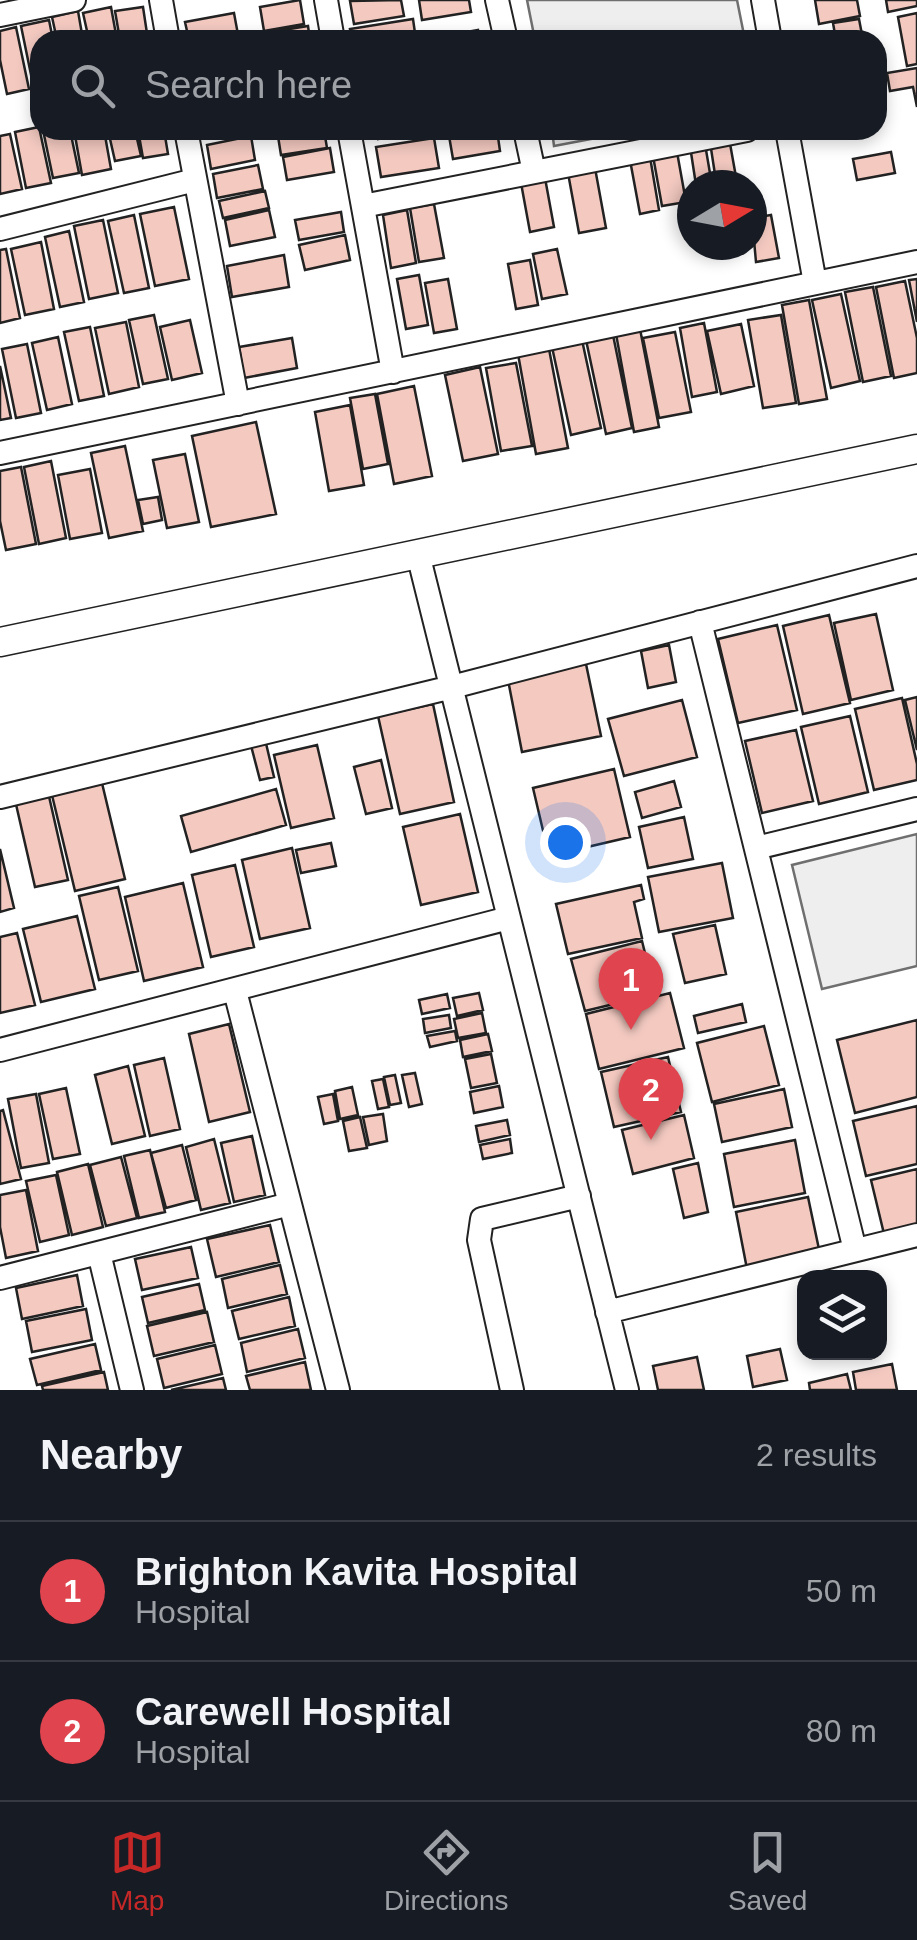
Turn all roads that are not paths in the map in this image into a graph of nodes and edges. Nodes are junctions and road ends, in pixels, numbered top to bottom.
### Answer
1 (74, 0) edge
2 (161, 0) edge
3 (326, 0) edge
4 (497, 0) edge
5 (762, 0) edge
6 (0, 15) edge
7 (166, 30) edge
8 (331, 30) edge
9 (504, 30) edge
10 (768, 30) edge
11 (188, 140) edge
12 (351, 140) edge
13 (527, 140) edge
14 (696, 140) edge
15 (789, 140) edge
16 (534, 172) junction
17 (195, 180) junction
18 (363, 206) junction
19 (0, 228) edge
20 (917, 262) edge
21 (815, 284) junction
22 (392, 372) junction
23 (238, 404) junction
24 (917, 449) edge
25 (0, 453) edge
26 (418, 554) junction
27 (917, 566) edge
28 (700, 622) junction
29 (0, 642) edge
30 (452, 687) junction
31 (0, 796) edge
32 (917, 809) edge
33 (756, 848) junction
34 (510, 918) junction
35 (235, 990) junction
36 (0, 1050) edge
37 (578, 1196) junction
38 (290, 1204) junction
39 (917, 1235) edge
40 (855, 1250) junction
41 (99, 1253) junction
42 (0, 1278) edge
43 (608, 1312) junction
44 (132, 1390) edge
45 (338, 1390) edge
46 (512, 1390) edge
47 (627, 1390) edge

1 - 6 street
2 - 7 street
3 - 8 street
4 - 9 street
5 - 10 street
11 - 17 street
12 - 18 street
13 - 16 street
14 - 16 street
15 - 21 street
16 - 18 street
17 - 19 street
17 - 23 street
18 - 22 street
20 - 21 street
21 - 22 street
22 - 23 street
23 - 25 street
24 - 26 street
26 - 29 street
26 - 30 street
27 - 28 street
28 - 30 street
28 - 33 street
30 - 31 street
30 - 34 street
32 - 33 street
33 - 40 street
34 - 35 street
34 - 37 street
35 - 36 street
35 - 38 street
37 - 43 street
37 - 46 street
38 - 41 street
38 - 45 street
39 - 40 street
40 - 43 street
41 - 42 street
41 - 44 street
43 - 47 street

